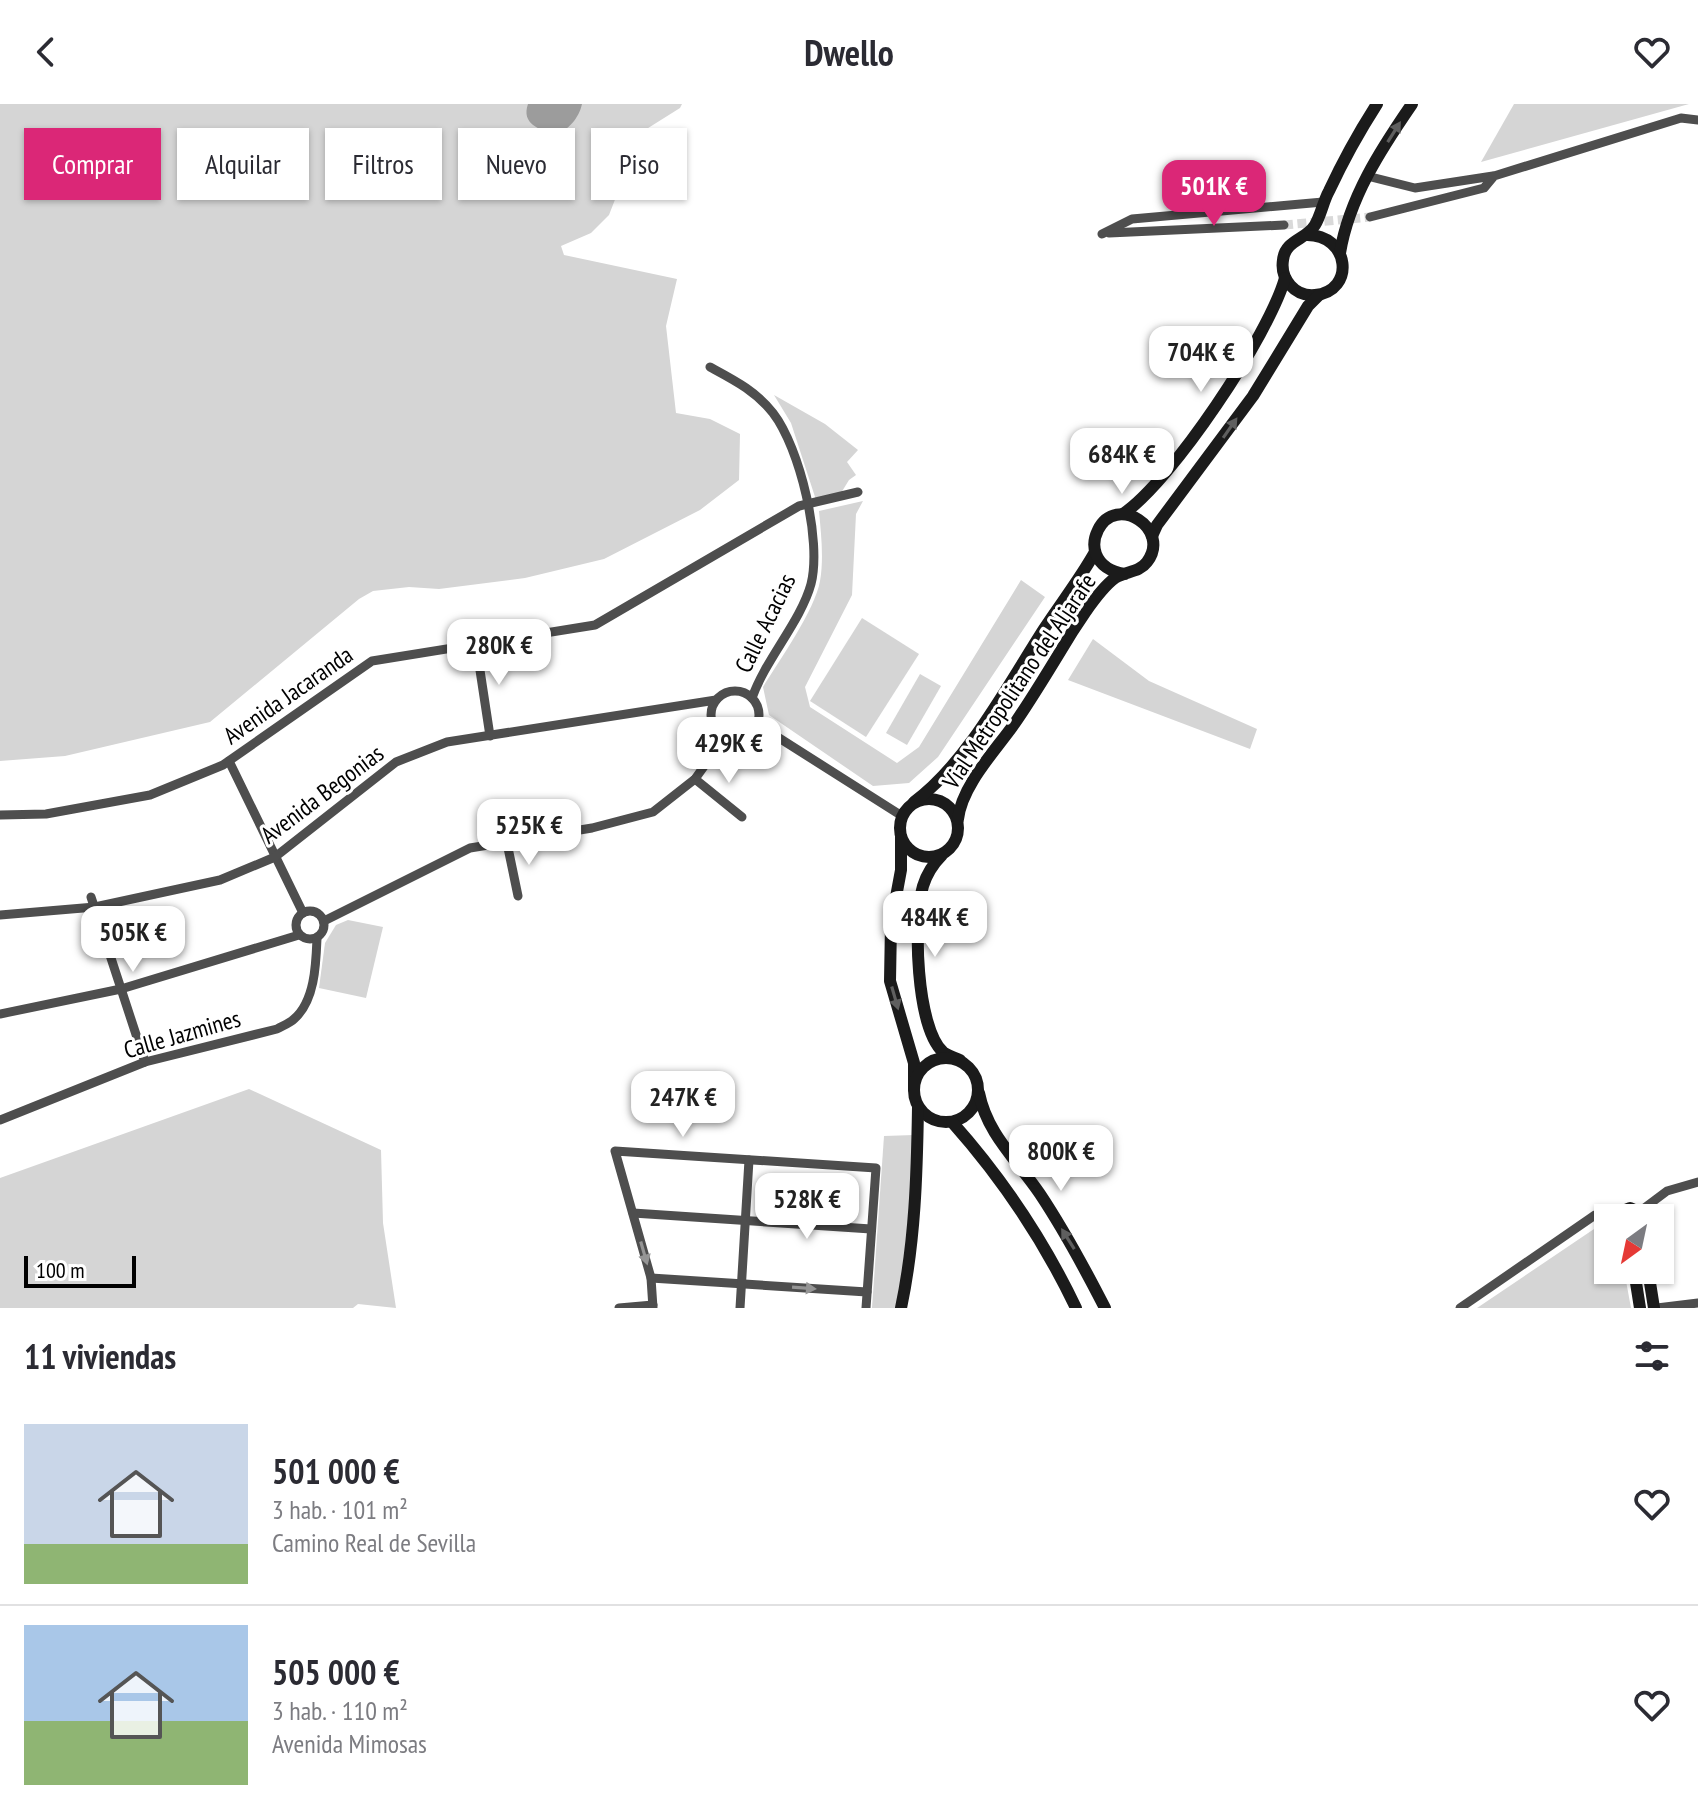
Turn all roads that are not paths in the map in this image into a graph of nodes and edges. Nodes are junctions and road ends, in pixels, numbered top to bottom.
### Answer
1 (1377, 104) edge
2 (1412, 104) edge
3 (1698, 120) edge
4 (1367, 176) junction
5 (1494, 176) junction
6 (1323, 202) junction
7 (1370, 217) tunnel mouth
8 (1284, 225) tunnel mouth
9 (1306, 235) junction
10 (1340, 253) junction
11 (1285, 278) junction
12 (1319, 295) junction
13 (710, 367) dead end
14 (858, 492) dead end
15 (808, 505) junction
16 (1123, 514) junction
17 (1152, 536) junction
18 (1095, 552) junction
19 (1125, 574) junction
20 (476, 644) junction
21 (752, 698) junction
22 (716, 700) junction
23 (757, 724) junction
24 (490, 736) junction
25 (725, 737) junction
26 (229, 761) junction
27 (695, 779) junction
28 (914, 802) junction
29 (0, 815) edge
30 (902, 816) junction
31 (742, 817) dead end
32 (958, 819) junction
33 (901, 837) junction
34 (507, 843) junction
35 (942, 855) junction
36 (275, 857) junction
37 (518, 896) dead end
38 (93, 902) junction
39 (303, 913) junction
40 (0, 915) edge
41 (324, 921) junction
42 (299, 935) junction
43 (317, 938) junction
44 (121, 989) junction
45 (0, 1014) edge
46 (960, 1060) junction
47 (145, 1062) junction
48 (914, 1089) junction
49 (979, 1093) junction
50 (918, 1107) junction
51 (930, 1118) junction
52 (0, 1120) edge
53 (952, 1122) junction
54 (918, 1137) junction
55 (749, 1160) junction
56 (1698, 1182) edge
57 (1652, 1204) edge
58 (633, 1213) junction
59 (1594, 1216) edge
60 (745, 1221) junction
61 (871, 1229) junction
62 (651, 1278) junction
63 (741, 1284) junction
64 (1636, 1284) edge
65 (1651, 1284) edge
66 (867, 1292) junction
67 (1698, 1303) edge
68 (1686, 1306) edge
69 (653, 1307) edge
70 (619, 1308) edge
71 (740, 1308) edge
72 (866, 1308) edge
73 (901, 1308) edge
74 (1076, 1308) edge
75 (1105, 1308) edge
76 (1460, 1308) edge
77 (1640, 1308) edge
78 (1655, 1308) edge

1 - 6 main road, Vial Metropolitano del Aljarafe
4 -> 2 main road, Vial Metropolitano del Aljarafe
3 - 5 street
4 - 5 street
4 - 10 main road, Vial Metropolitano del Aljarafe
5 - 7 street
6 - 8 street
6 - 9 main road, Vial Metropolitano del Aljarafe
9 - 10 main road
9 - 11 main road, Vial Metropolitano del Aljarafe
10 - 12 main road, Vial Metropolitano del Aljarafe
11 - 12 main road
11 - 16 main road, Vial Metropolitano del Aljarafe
17 -> 12 main road, Vial Metropolitano del Aljarafe
13 - 15 street, Calle Acacias
14 - 15 street, Avenida Jacaranda
15 - 20 street, Avenida Jacaranda
15 - 21 street, Calle Acacias
16 - 17 main road
16 - 18 main road, Vial Metropolitano del Aljarafe
17 - 19 main road, Vial Metropolitano del Aljarafe
18 - 19 main road, Vial Metropolitano del Aljarafe
18 - 28 main road, Vial Metropolitano del Aljarafe
19 - 32 main road, Vial Metropolitano del Aljarafe
20 - 24 street
20 - 26 street, Avenida Jacaranda
21 - 22 street
21 - 23 street
22 - 24 street, Avenida Begonias
22 - 25 street
23 - 25 street
23 - 30 street
24 - 36 street, Avenida Begonias
25 - 27 street
26 - 29 street, Avenida Jacaranda
26 - 36 street
27 - 31 street
27 - 34 street
28 - 30 main road, Vial Metropolitano del Aljarafe
28 - 32 main road, Vial Metropolitano del Aljarafe
30 - 33 main road
32 - 35 main road, Vial Metropolitano del Aljarafe
33 - 35 main road
33 -> 48 main road
34 - 37 street
34 - 41 street
35 - 46 main road, Vial Metropolitano del Aljarafe
36 - 38 street, Avenida Begonias
36 - 39 street
38 - 40 street, Avenida Begonias
38 - 44 street
39 - 41 street
39 - 42 street
41 - 43 street
42 - 43 street
42 - 44 street
43 - 47 street, Calle Jazmines
44 - 45 street
44 - 47 street
46 - 48 main road
46 - 49 main road, Vial Metropolitano del Aljarafe
47 - 52 street, Calle Jazmines
48 - 50 main road
49 - 53 main road
75 -> 49 main road, Vial Metropolitano del Aljarafe
50 - 51 main road
50 - 54 main road
51 - 53 main road
51 - 54 main road
53 - 74 main road
54 - 73 main road
55 - 58 street
55 - 60 street
55 - 61 street
56 - 57 street
58 - 60 street
58 -> 62 street
59 - 76 street
60 - 61 street
60 - 63 street
61 - 66 street
62 - 63 street
62 - 69 street
63 -> 66 street
63 - 71 street
64 - 77 main road
65 - 78 main road
66 - 72 street
67 - 68 street
68 - 78 street
69 - 70 street

